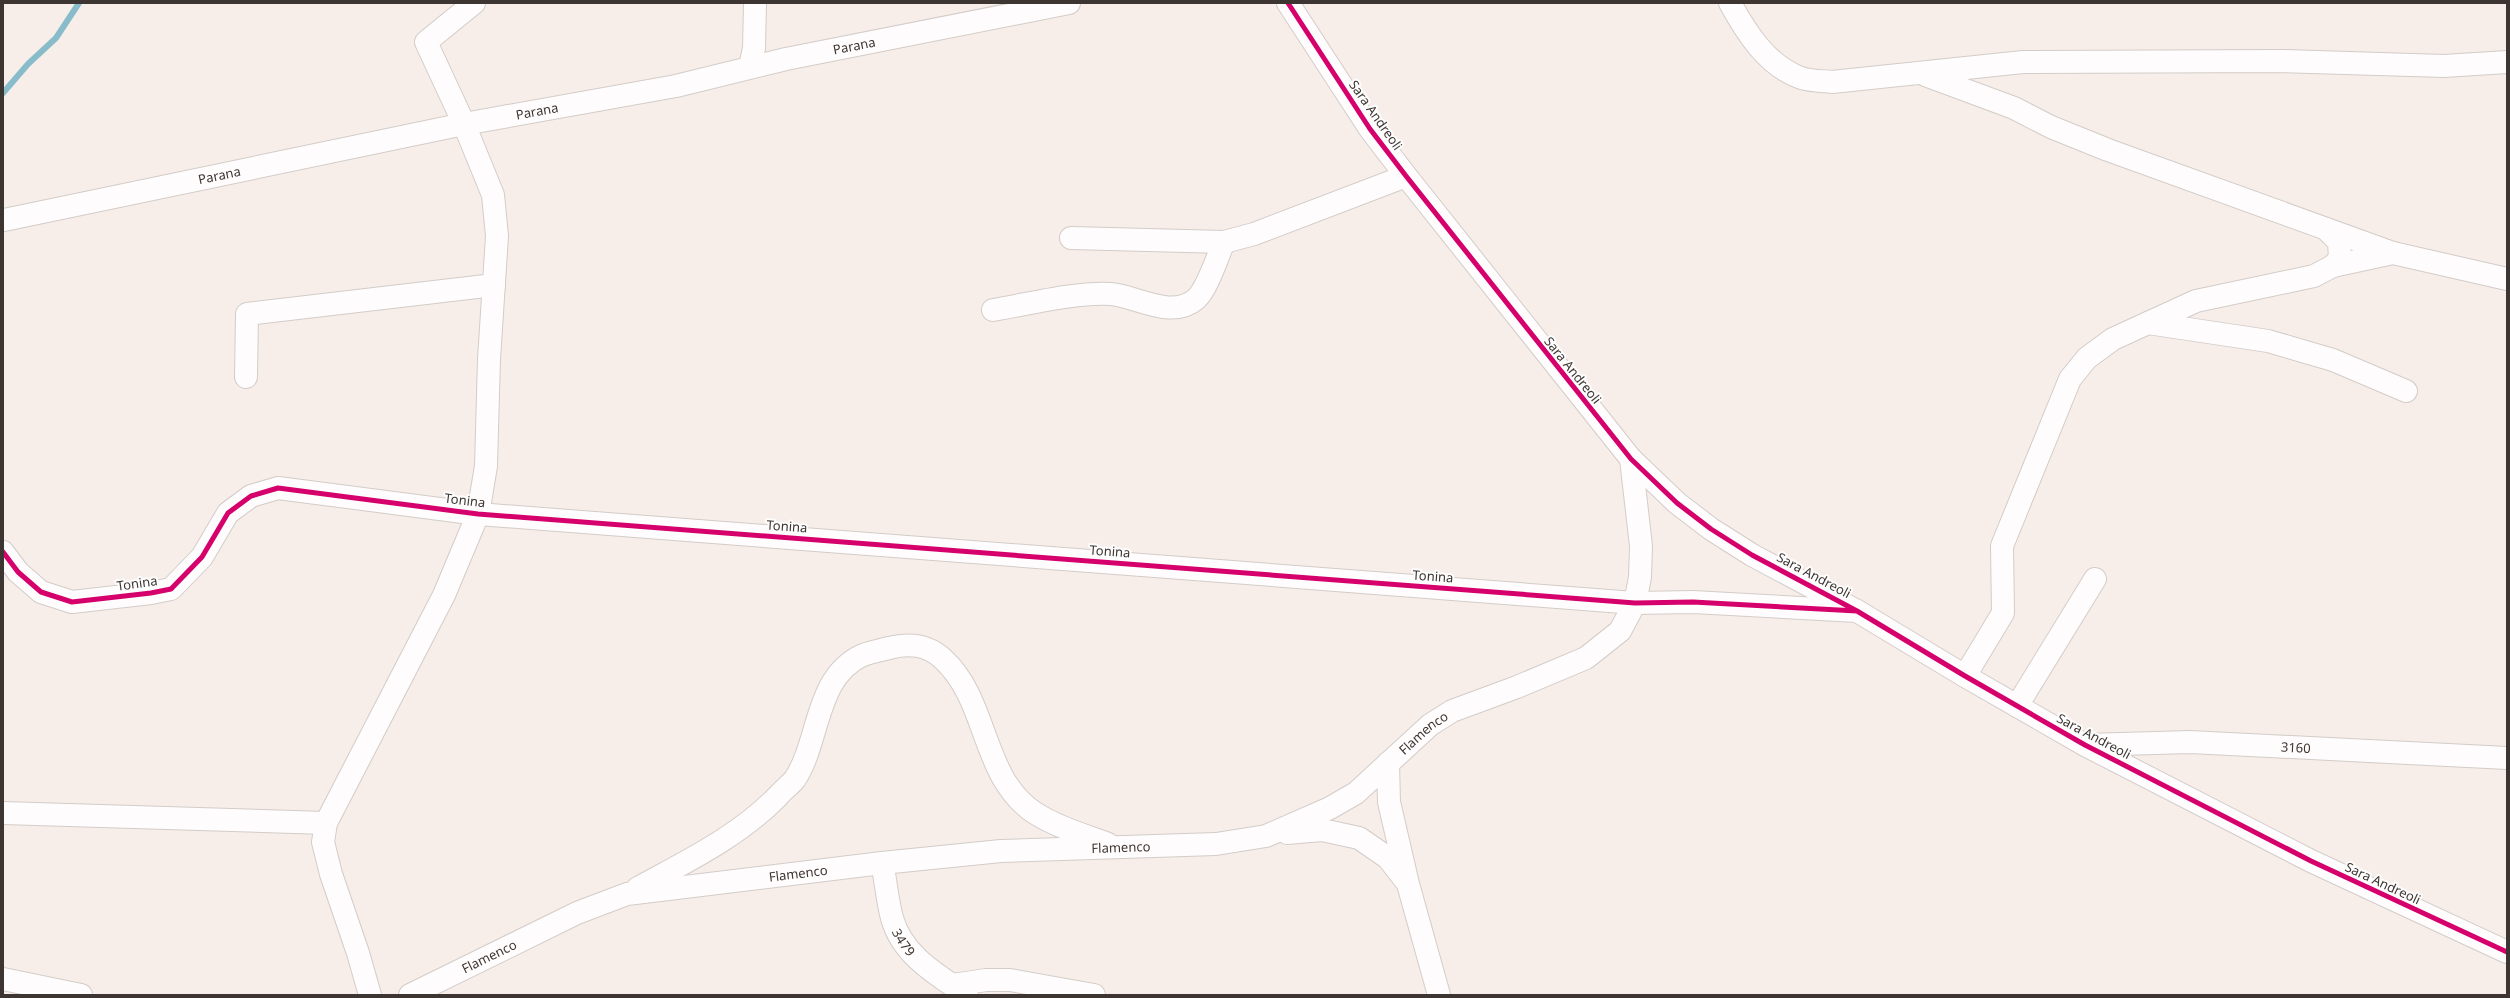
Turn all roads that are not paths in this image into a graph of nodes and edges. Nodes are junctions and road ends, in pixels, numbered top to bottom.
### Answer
1 (474, 3) edge
2 (755, 3) edge
3 (1069, 3) edge
4 (1288, 3) edge
5 (1730, 3) edge
6 (2507, 62) edge
7 (750, 67) junction
8 (1920, 73) junction
9 (464, 124) junction
10 (1406, 176) junction
11 (4, 220) dead end
12 (2326, 229) junction
13 (1071, 238) dead end
14 (1224, 242) junction
15 (2393, 253) junction
16 (2333, 266) junction
17 (2507, 279) edge
18 (494, 285) junction
19 (993, 310) dead end
20 (2148, 323) junction
21 (246, 377) dead end
22 (2406, 391) dead end
23 (1631, 459) junction
24 (478, 514) junction
25 (3, 552) edge
26 (2095, 579) dead end
27 (1635, 603) junction
28 (1857, 610) junction
29 (1965, 676) junction
30 (2017, 706) junction
31 (2085, 745) junction
32 (2507, 758) edge
33 (1388, 763) junction
34 (3, 813) edge
35 (326, 823) junction
36 (1266, 836) junction
37 (1117, 848) junction
38 (882, 863) junction
39 (1408, 884) junction
40 (627, 894) junction
41 (2507, 952) edge
42 (3, 979) edge
43 (960, 990) edge
44 (81, 995) edge
45 (370, 995) edge
46 (410, 995) edge
47 (1094, 995) edge
48 (1439, 995) edge

1 - 9 street
2 - 7 street
3 - 7 street, Parana
4 - 10 street, Sara Andreoli
5 - 8 street
6 - 8 street
7 - 9 street, Parana
8 - 12 street
9 - 11 street, Parana
9 - 18 street
10 - 14 street
10 - 23 street, Sara Andreoli
12 - 15 street
12 - 16 street
13 - 14 street
14 - 19 street
15 - 16 street
15 - 17 street
16 - 20 street
18 - 21 street
18 - 24 street
20 - 22 street
20 - 29 street
23 - 27 street, Flamenco
23 - 28 street, Sara Andreoli
24 - 25 street, Tonina
24 - 27 street, Tonina
24 - 35 street
26 - 30 street
27 - 28 street, Tonina
27 - 33 street, Flamenco
28 - 29 street, Sara Andreoli
29 - 30 street, Sara Andreoli
30 - 31 street, Sara Andreoli
31 - 32 street, 3160
31 - 41 street, Sara Andreoli
33 - 36 street, Flamenco
33 - 39 street
34 - 35 street
35 - 45 street
36 - 37 street, Flamenco
36 - 39 street
37 - 38 street, Flamenco
37 - 40 street
38 - 40 street, Flamenco
38 - 43 street, 3479
39 - 48 street
40 - 46 street, Flamenco
42 - 44 street
43 - 47 street

